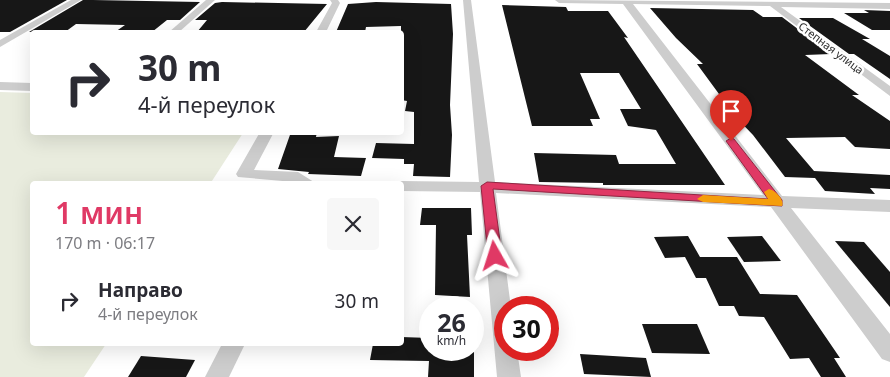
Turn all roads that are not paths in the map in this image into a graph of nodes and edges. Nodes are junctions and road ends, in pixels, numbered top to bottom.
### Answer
1 (77, 0) edge
2 (211, 0) edge
3 (334, 0) edge
4 (467, 0) edge
5 (559, 0) edge
6 (625, 1) edge
7 (772, 4) junction
8 (889, 6) edge
9 (176, 30) edge
10 (322, 30) edge
11 (0, 44) edge
12 (0, 86) edge
13 (30, 87) edge
14 (890, 92) edge
15 (265, 135) edge
16 (304, 181) edge
17 (404, 186) edge
18 (487, 186) junction
19 (778, 203) junction
20 (890, 206) edge
21 (499, 296) edge
22 (233, 346) edge
23 (890, 352) edge
24 (507, 361) edge
25 (217, 377) edge
26 (509, 377) edge

1 - 11 street
2 - 9 street
3 - 10 street
4 - 18 street
5 - 6 street
6 - 7 street
6 - 19 street
7 - 8 street
7 - 14 street, Степная улица
12 - 13 street
15 - 16 street
17 - 18 street
18 - 19 street
18 - 21 street
19 - 20 street
19 - 23 street
22 - 25 street
24 - 26 street

